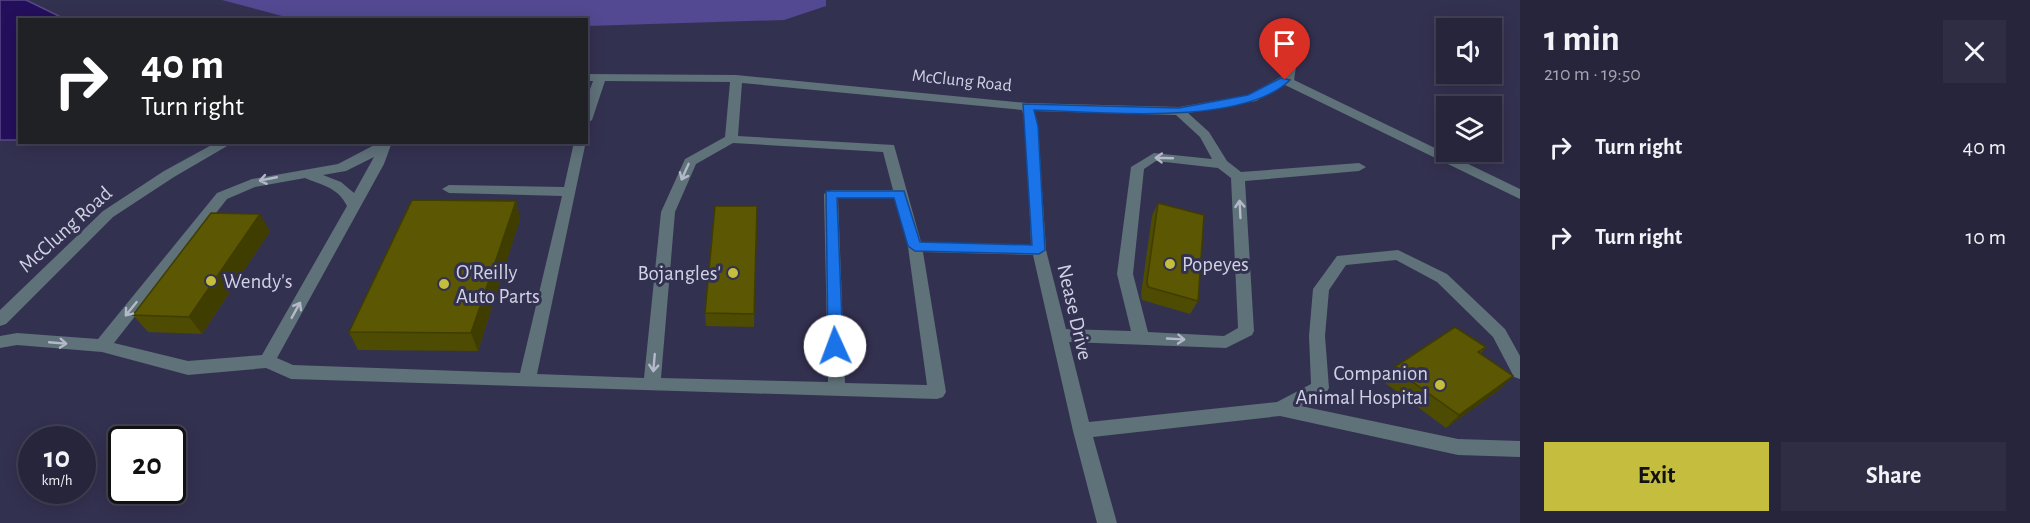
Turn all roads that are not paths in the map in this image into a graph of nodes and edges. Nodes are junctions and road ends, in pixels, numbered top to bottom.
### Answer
1 (1296, 40) dead end
2 (593, 77) edge
3 (736, 79) junction
4 (1285, 80) junction
5 (1027, 106) junction
6 (588, 108) edge
7 (1179, 111) junction
8 (731, 139) junction
9 (224, 144) edge
10 (385, 144) edge
11 (581, 144) edge
12 (1222, 164) junction
13 (1359, 167) dead end
14 (307, 176) junction
15 (1238, 177) junction
16 (448, 189) dead end
17 (570, 192) junction
18 (899, 194) junction
19 (1520, 195) edge
20 (354, 206) junction
21 (915, 246) junction
22 (1039, 250) junction
23 (0, 320) edge
24 (1059, 335) junction
25 (1141, 338) junction
26 (0, 342) edge
27 (102, 346) junction
28 (267, 360) junction
29 (1520, 372) edge
30 (527, 381) junction
31 (652, 385) junction
32 (837, 389) junction
33 (1280, 409) junction
34 (1082, 431) junction
35 (1520, 449) edge
36 (1107, 523) edge

1 - 4 street
2 - 3 street, McClung Road
2 - 6 street
3 - 5 street, McClung Road
3 - 8 street
4 - 7 street, McClung Road
4 - 19 street
5 - 7 street, McClung Road
5 - 22 street, Nease Drive
7 - 12 street
8 - 18 street
8 -> 31 street
9 - 23 street, McClung Road
10 - 14 street
10 - 20 street
11 - 17 street
12 - 15 street
12 -> 25 street
13 - 15 street
14 - 20 street
14 -> 27 street
25 -> 15 street
16 - 17 street
17 - 30 street
18 - 21 street
18 - 32 street
28 -> 20 street
21 - 22 street
21 - 32 street
22 - 24 street, Nease Drive
24 - 25 street
24 - 34 street, Nease Drive
26 -> 27 street
27 - 28 street
28 - 30 street
29 - 33 street
30 - 31 street
31 - 32 street
33 - 34 street
33 - 35 street
34 - 36 street, Nease Drive

